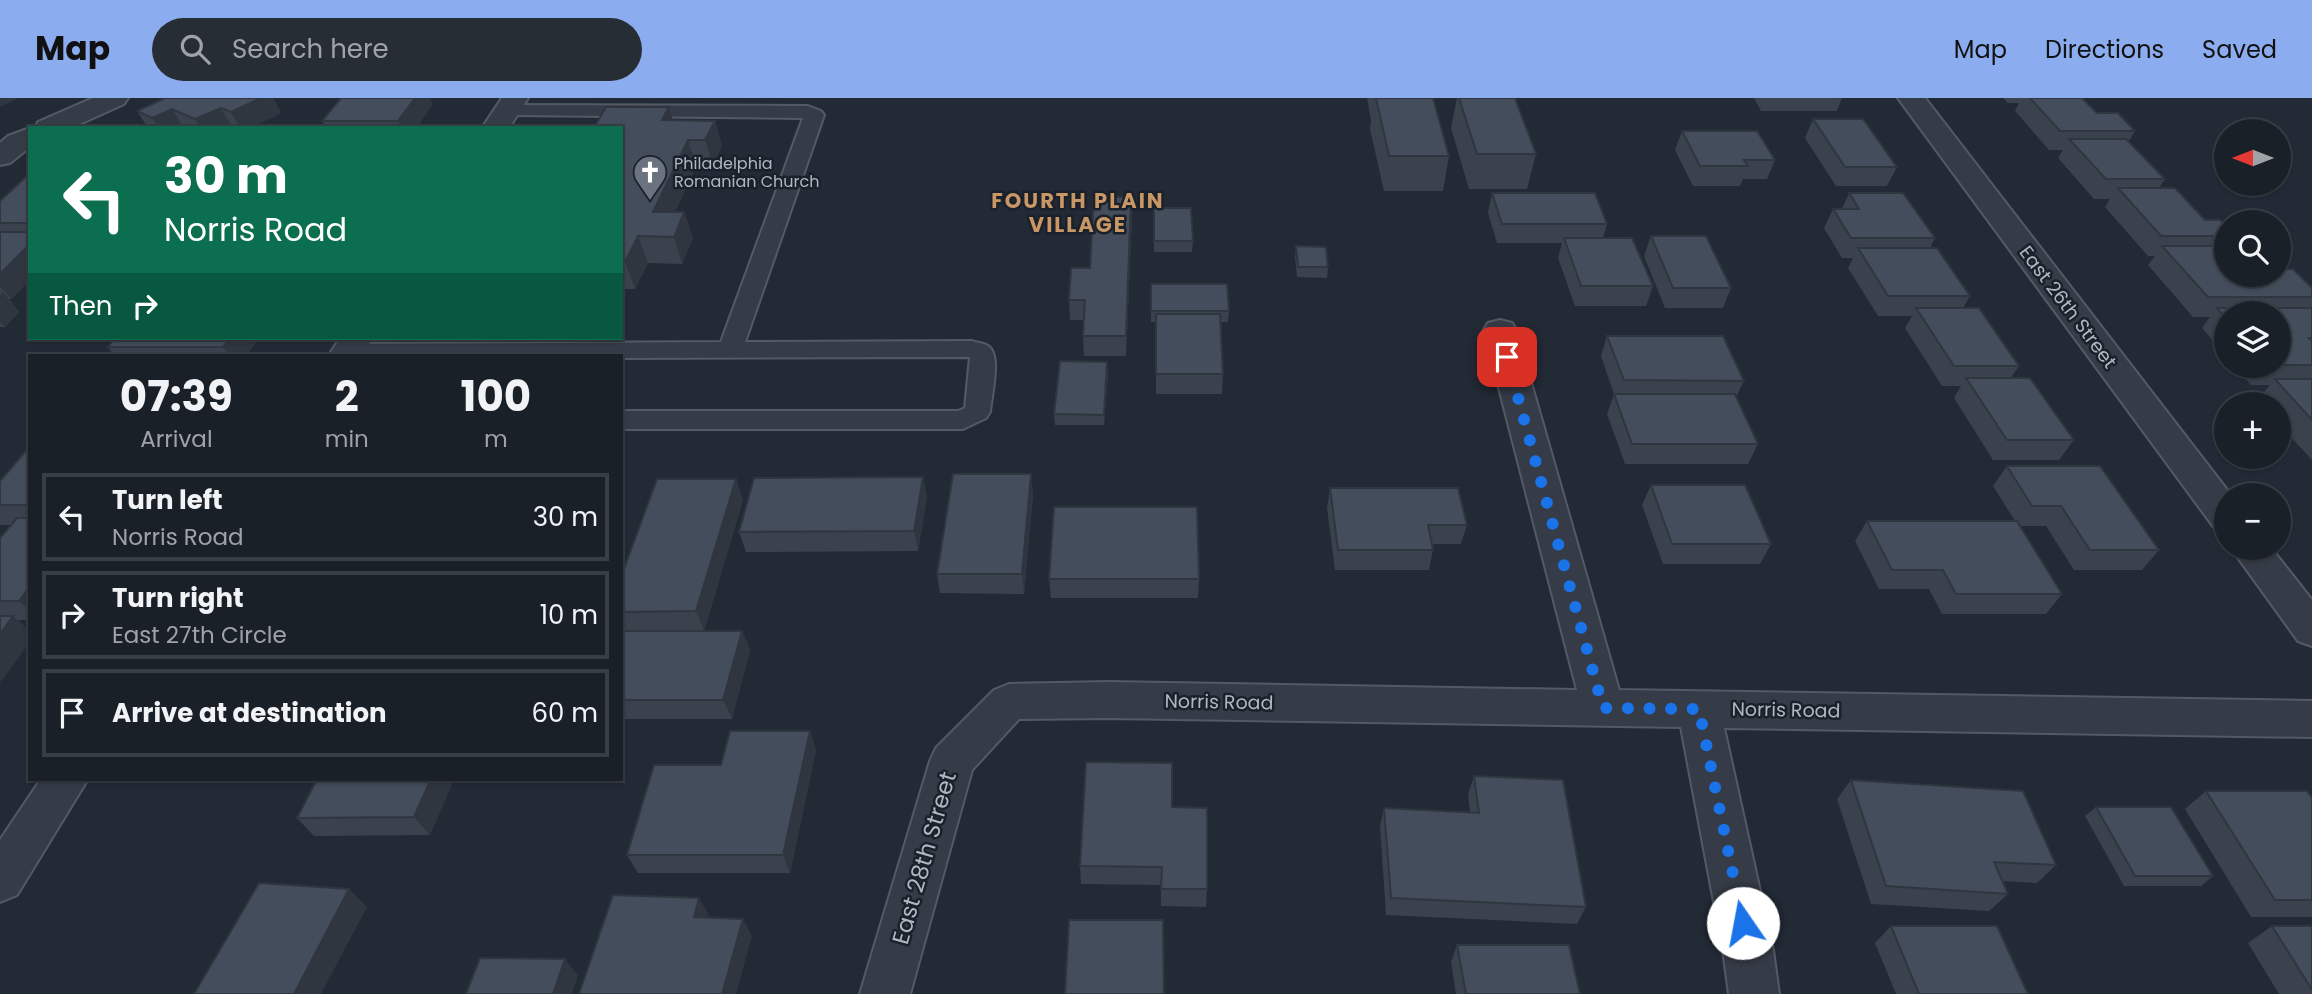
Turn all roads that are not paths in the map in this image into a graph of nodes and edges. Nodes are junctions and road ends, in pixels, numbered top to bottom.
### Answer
1 (115, 98) edge
2 (1911, 98) edge
3 (506, 112) edge
4 (52, 126) edge
5 (28, 137) edge
6 (0, 157) edge
7 (1500, 330) dead end
8 (350, 348) edge
9 (730, 350) junction
10 (623, 420) edge
11 (2214, 500) edge
12 (2259, 560) edge
13 (2312, 630) edge
14 (1009, 702) joint
15 (1603, 708) junction
16 (1699, 709) junction
17 (2312, 719) edge
18 (65, 781) edge
19 (0, 880) edge
20 (884, 994) edge
21 (1754, 994) edge

1 - 4 street
2 - 11 street, East 26th Street
3 - 9 lane
5 - 6 street
7 - 15 street
8 - 9 lane
9 - 10 lane
12 - 13 street
14 - 15 street, Norris Road
14 - 20 street, East 28th Street
15 - 16 street, Norris Road
16 - 17 street, Norris Road
16 - 21 street
18 - 19 street

